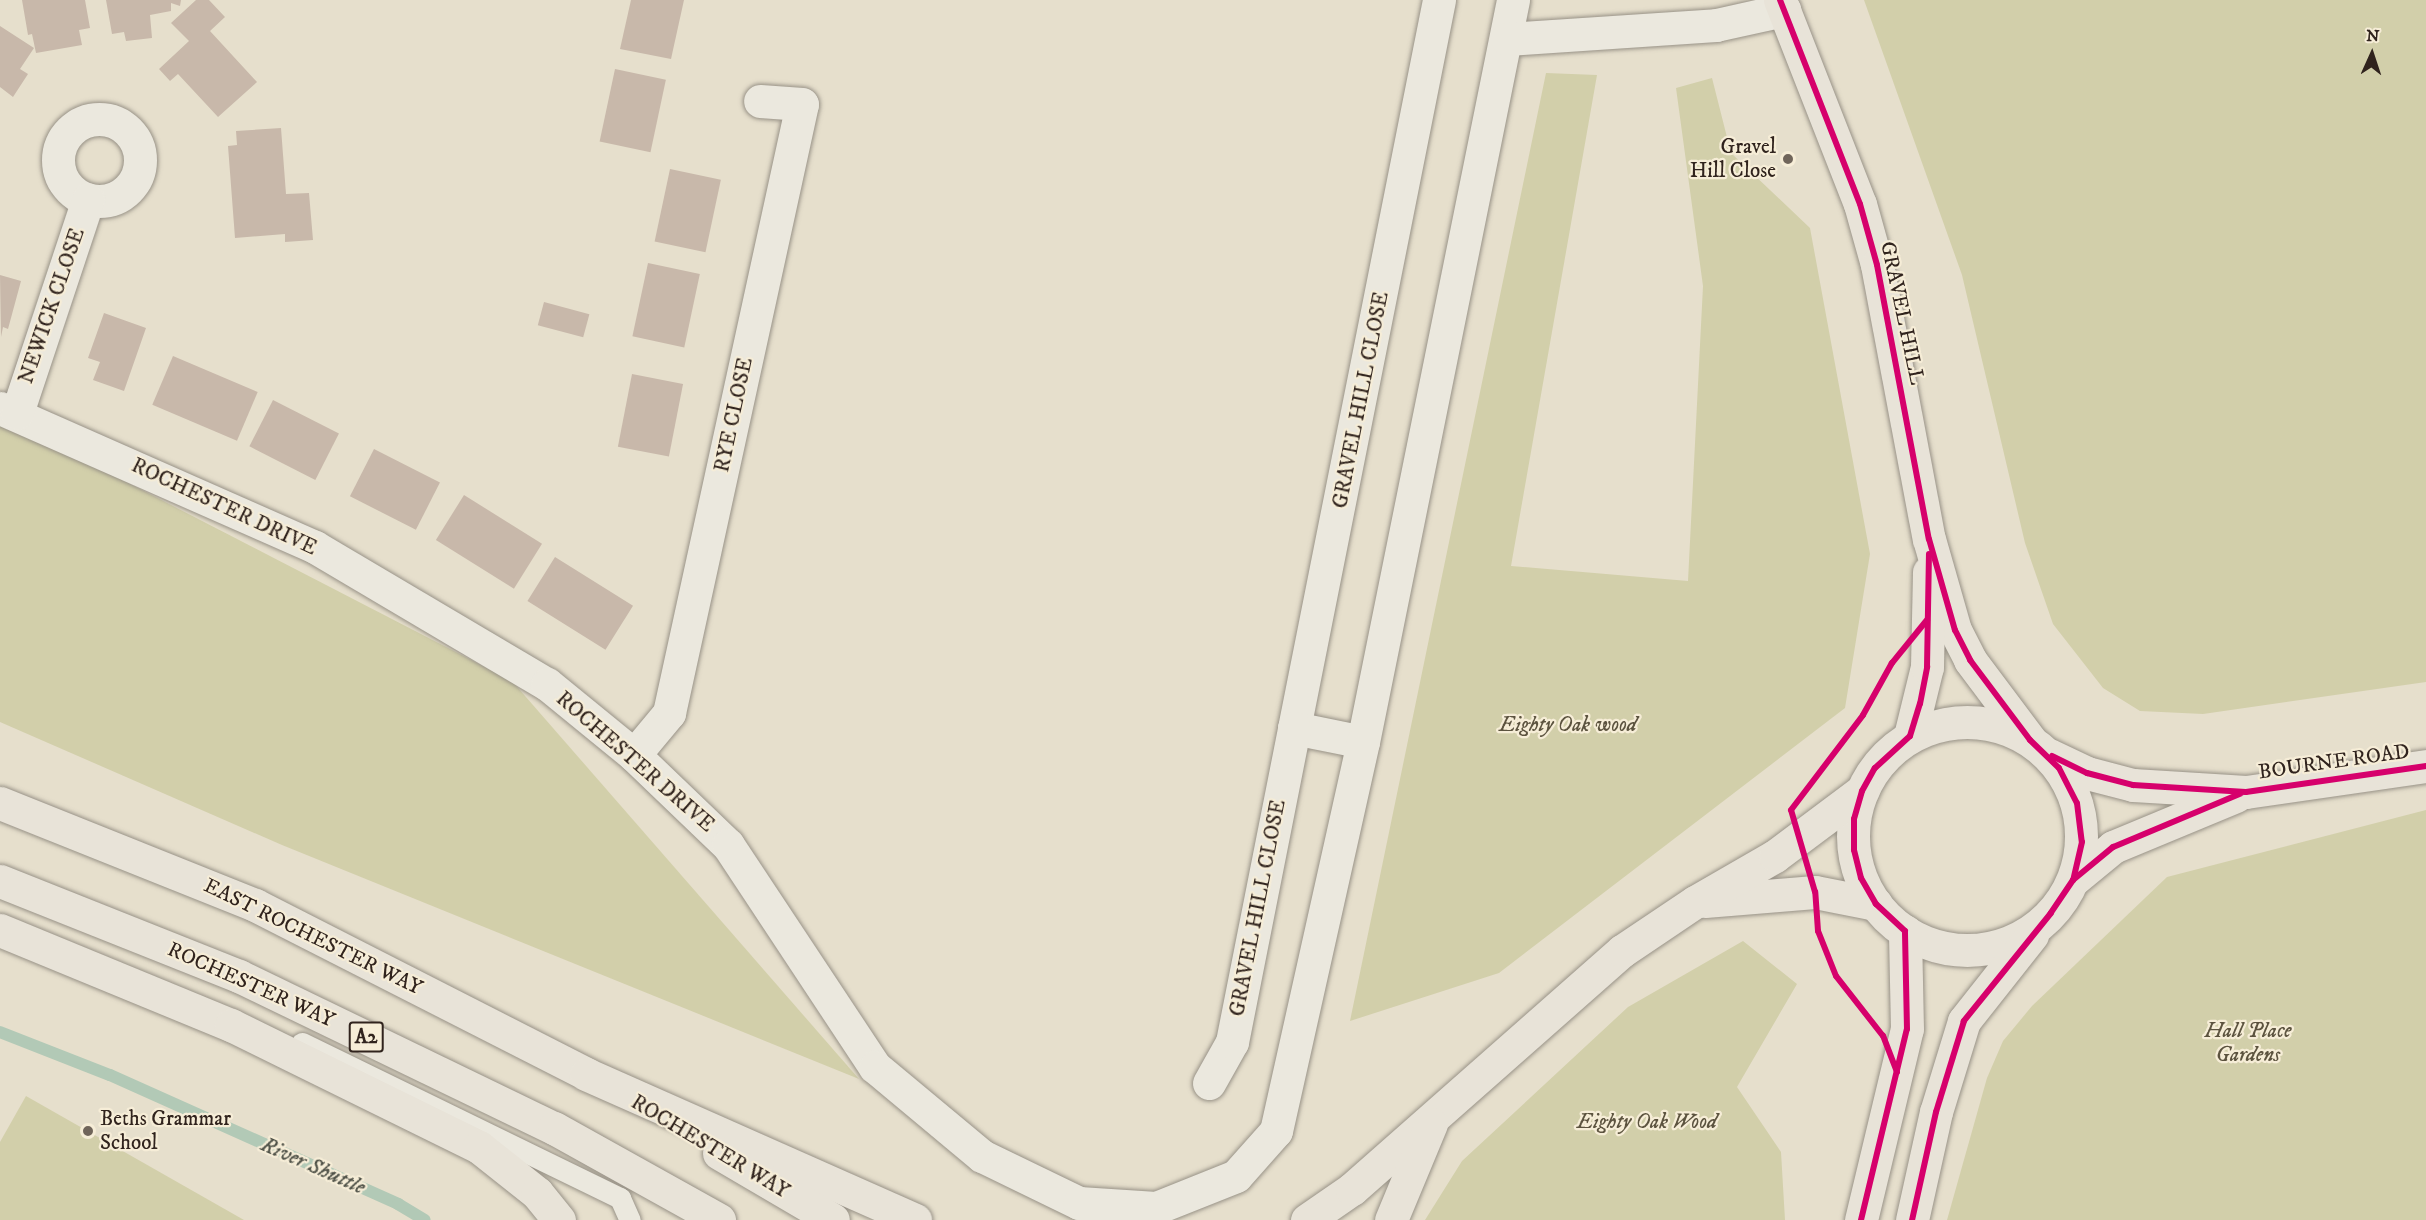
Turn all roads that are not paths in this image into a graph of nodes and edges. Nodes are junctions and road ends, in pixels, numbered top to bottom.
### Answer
1 (1439, 0) edge
2 (1513, 0) edge
3 (1782, 5) edge
4 (1507, 39) junction
5 (760, 101) dead end
6 (88, 200) dead end
7 (8, 410) edge
8 (1929, 539) junction
9 (1294, 728) junction
10 (1910, 736) junction
11 (1363, 742) junction
12 (2036, 746) junction
13 (634, 755) junction
14 (2426, 765) edge
15 (1862, 791) junction
16 (2246, 792) junction
17 (0, 802) edge
18 (2073, 880) junction
19 (0, 881) edge
20 (1695, 902) junction
21 (1876, 904) junction
22 (2051, 913) junction
23 (0, 920) edge
24 (0, 930) edge
25 (1905, 931) junction
26 (586, 1074) junction
27 (1209, 1083) dead end
28 (1434, 1117) junction
29 (559, 1220) edge
30 (630, 1220) edge
31 (719, 1220) edge
32 (833, 1220) edge
33 (915, 1220) edge
34 (1307, 1220) edge
35 (1391, 1220) edge
36 (1861, 1220) edge
37 (1912, 1220) edge

1 - 9 street, GRAVEL HILL CLOSE
2 - 4 street
3 - 4 street
3 - 8 main road, GRAVEL HILL
4 - 11 street
5 - 13 street, RYE CLOSE
6 - 7 street, NEWICK CLOSE
7 - 13 street, ROCHESTER DRIVE
8 - 10 main road, GRAVEL HILL
8 - 12 main road, GRAVEL HILL
9 - 11 street
9 - 27 street, GRAVEL HILL CLOSE
10 - 12 main road, BOURNE ROAD
10 - 15 main road
11 - 13 street, ROCHESTER DRIVE
12 - 16 main road, BOURNE ROAD
12 - 18 main road, GRAVEL HILL
14 - 16 main road, BOURNE ROAD
15 - 20 main road
15 - 21 main road
16 - 18 main road, BOURNE ROAD
17 - 26 main road, EAST ROCHESTER WAY
18 - 22 main road
19 - 31 main road, ROCHESTER WAY / A2
20 - 21 main road
20 - 28 main road
21 - 25 main road
22 - 25 main road
22 - 37 main road
23 - 30 lane
24 - 29 main road
25 - 36 main road
26 - 32 main road, ROCHESTER WAY
26 - 33 main road
28 - 34 main road
28 - 35 main road

